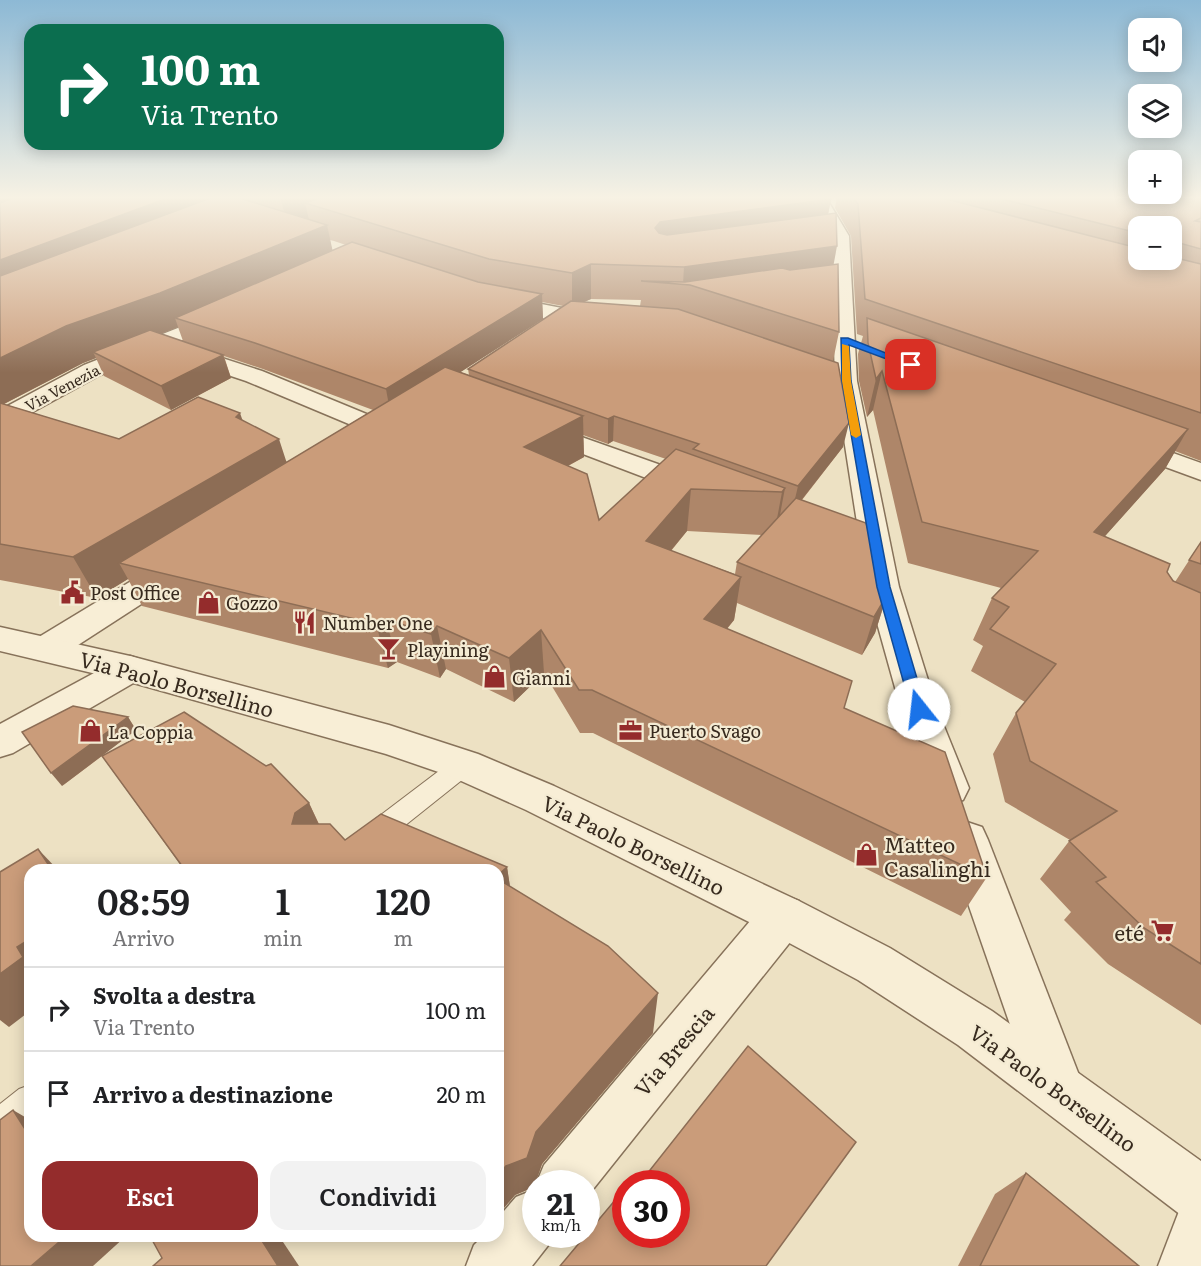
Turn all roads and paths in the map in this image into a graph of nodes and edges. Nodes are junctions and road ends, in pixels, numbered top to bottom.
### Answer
1 (833, 255) edge
2 (477, 296) edge
3 (603, 306) edge
4 (236, 310) edge
5 (567, 315) junction
6 (623, 318) edge
7 (537, 335) edge
8 (844, 340) junction
9 (158, 344) junction
10 (867, 348) edge
11 (0, 420) edge
12 (516, 420) edge
13 (1112, 439) edge
14 (359, 451) edge
15 (1201, 472) edge
16 (717, 495) edge
17 (189, 559) edge
18 (0, 639) edge
19 (46, 649) junction
20 (130, 669) junction
21 (0, 742) edge
22 (464, 765) junction
23 (355, 849) edge
24 (783, 916) junction
25 (1058, 1088) junction
26 (24, 1105) edge
27 (0, 1123) edge
28 (574, 1170) edge
29 (1201, 1195) edge
30 (1201, 1226) edge
31 (522, 1234) edge
32 (495, 1266) edge
33 (1187, 1266) edge

1 - 8 street
2 - 5 street
3 - 5 lane
4 - 9 street, Via Venezia
5 - 6 street
5 - 7 street
8 - 10 street
8 - 25 street
9 - 11 street, Via Venezia
9 - 14 street
12 - 16 street
13 - 15 street
17 - 19 street
18 - 19 street, Via Paolo Borsellino
19 - 20 street, Via Paolo Borsellino
20 - 21 street
20 - 22 street, Via Paolo Borsellino
22 - 23 lane
22 - 24 street, Via Paolo Borsellino
24 - 25 street, Via Paolo Borsellino
24 - 28 street, Via Brescia
25 - 29 street, Via Paolo Borsellino
26 - 27 lane
30 - 33 street
31 - 32 street

